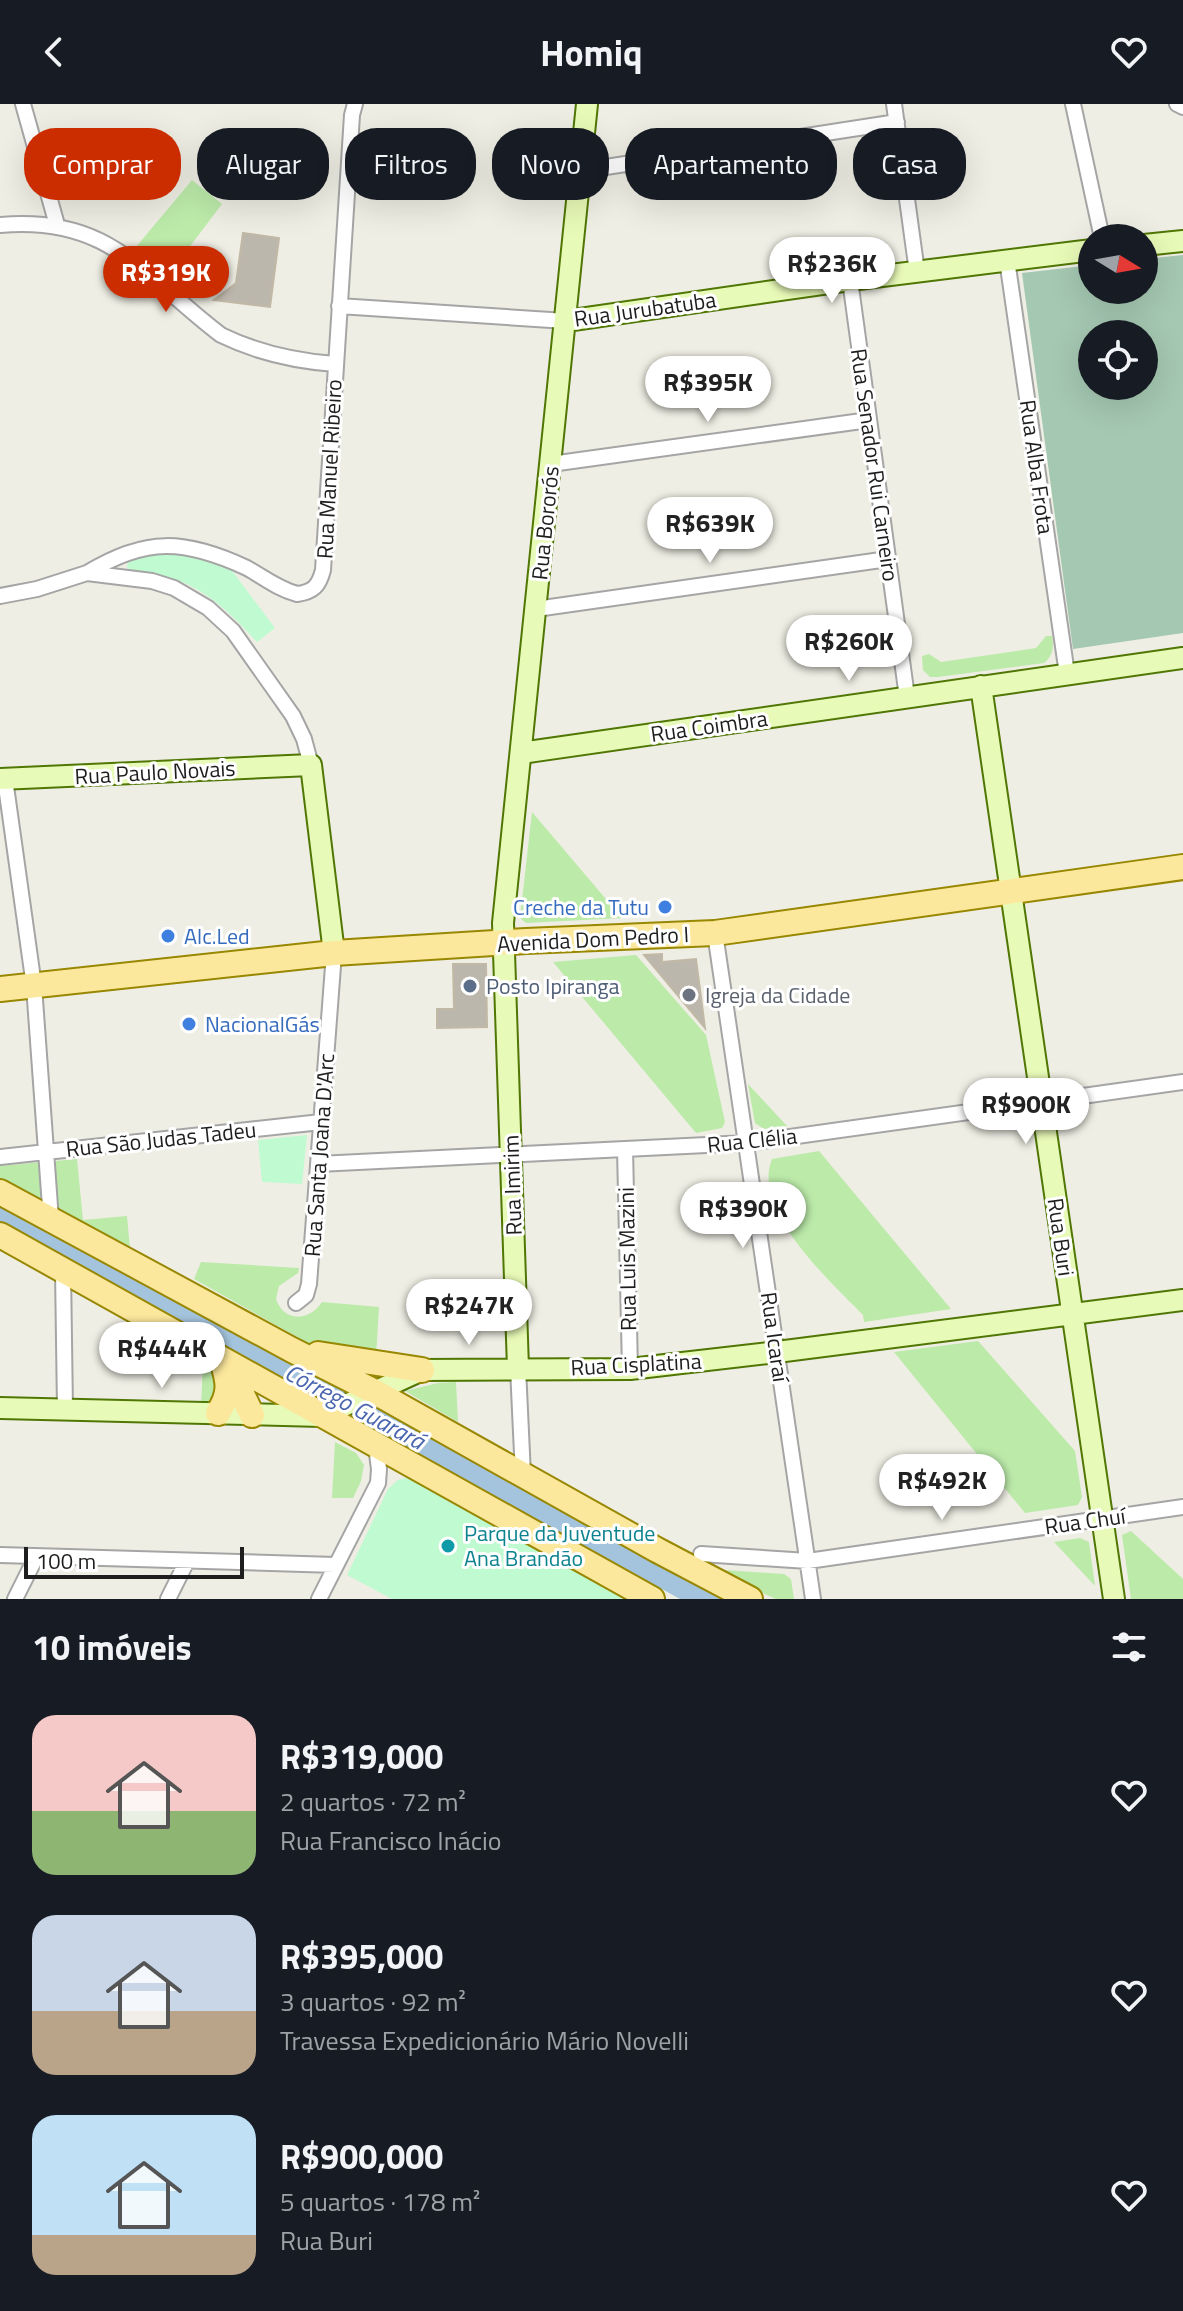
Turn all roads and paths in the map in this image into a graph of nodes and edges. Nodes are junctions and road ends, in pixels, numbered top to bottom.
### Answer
1 (23, 104) edge
2 (355, 104) edge
3 (587, 104) edge
4 (894, 104) edge
5 (1073, 104) edge
6 (1177, 104) edge
7 (1183, 107) edge
8 (897, 122) junction
9 (584, 128) edge
10 (609, 167) edge
11 (577, 200) edge
12 (1099, 224) edge
13 (0, 225) edge
14 (57, 225) junction
15 (1183, 241) edge
16 (1158, 244) edge
17 (1078, 252) edge
18 (1007, 260) junction
19 (917, 272) junction
20 (850, 280) junction
21 (339, 306) junction
22 (566, 321) junction
23 (335, 364) junction
24 (869, 420) junction
25 (551, 464) junction
26 (888, 559) junction
27 (87, 573) junction
28 (0, 596) edge
29 (536, 609) junction
30 (1183, 658) edge
31 (1067, 674) junction
32 (981, 686) junction
33 (907, 697) junction
34 (521, 753) junction
35 (311, 765) junction
36 (2, 779) edge
37 (1183, 867) edge
38 (1011, 889) junction
39 (715, 933) junction
40 (504, 942) junction
41 (334, 953) junction
42 (34, 986) junction
43 (0, 989) edge
44 (1183, 1082) edge
45 (1042, 1102) junction
46 (321, 1122) junction
47 (747, 1143) junction
48 (625, 1149) junction
49 (44, 1152) junction
50 (511, 1155) junction
51 (2, 1157) edge
52 (318, 1164) junction
53 (0, 1192) edge
54 (51, 1220) junction
55 (0, 1235) edge
56 (63, 1271) junction
57 (1183, 1300) edge
58 (296, 1303) dead end
59 (1073, 1315) junction
60 (292, 1350) junction
61 (777, 1352) junction
62 (225, 1362) junction
63 (518, 1368) junction
64 (630, 1369) junction
65 (422, 1370) junction
66 (347, 1404) junction
67 (0, 1408) edge
68 (65, 1409) junction
69 (218, 1413) junction
70 (252, 1415) junction
71 (376, 1446) junction
72 (410, 1464) junction
73 (523, 1475) junction
74 (378, 1483) junction
75 (1183, 1507) edge
76 (1102, 1518) junction
77 (701, 1554) dead end
78 (0, 1555) edge
79 (36, 1557) junction
80 (187, 1561) junction
81 (808, 1561) junction
82 (336, 1565) junction
83 (15, 1599) edge
84 (168, 1599) edge
85 (319, 1599) edge
86 (652, 1599) edge
87 (750, 1599) edge
88 (813, 1599) edge
89 (1114, 1599) edge

1 - 14 street
2 - 21 street, Rua Manuel Ribeiro
3 - 9 street, Rua Bororós
4 - 8 street
5 - 12 street
6 - 7 street
8 - 10 street
8 - 19 street
11 - 22 street, Rua Bororós
13 - 14 street
14 - 23 street
15 - 16 street
17 - 18 street, Rua Jurubatuba
18 - 19 street, Rua Jurubatuba
18 - 31 street, Rua Alba Frota
19 - 20 street, Rua Jurubatuba
20 - 22 street, Rua Jurubatuba
20 - 24 street, Rua Senador Rui Carneiro
21 - 22 street, Rua Jurubatuba
21 - 23 street, Rua Manuel Ribeiro
22 - 25 street, Rua Bororós
23 - 27 street, Rua Manuel Ribeiro
24 - 25 street
24 - 26 street, Rua Senador Rui Carneiro
25 - 29 street, Rua Bororós
26 - 29 street
26 - 33 street, Rua Senador Rui Carneiro
27 - 28 street
27 - 35 street
29 - 34 street, Rua Bororós
30 - 31 street, Rua Coimbra
31 - 32 street, Rua Coimbra
32 - 33 street, Rua Coimbra
32 - 38 street, Rua Buri
33 - 34 street, Rua Coimbra
34 - 40 street, Rua Bororós
35 - 36 street, Rua Paulo Novais
35 - 41 street
36 - 42 street
37 - 38 main road, Avenida Dom Pedro I
38 - 39 main road, Avenida Dom Pedro I
38 - 45 street, Rua Buri
39 - 40 main road, Avenida Dom Pedro I
39 - 47 street, Rua Icaraí
40 - 41 main road, Avenida Dom Pedro I
40 - 50 street, Rua Imirim
41 - 42 main road, Avenida Dom Pedro I
41 - 46 street, Rua Santa Joana D'Arc
42 - 43 main road, Avenida Dom Pedro I
42 - 49 street
44 - 45 street, Rua Clélia
45 - 47 street, Rua Clélia
45 - 59 street, Rua Buri
46 - 49 street, Rua São Judas Tadeu
46 - 52 street, Rua Santa Joana D'Arc
47 - 48 street, Rua Clélia
47 - 61 street, Rua Icaraí
48 - 50 street, Rua Clélia
48 - 64 street, Rua Luis Mazini
49 - 51 street, Rua São Judas Tadeu
49 - 54 street
50 - 52 street, Rua Clélia
50 - 63 street, Rua Imirim
52 - 58 street, Rua Santa Joana D'Arc
53 - 54 main road
54 - 60 main road
55 - 56 main road
56 - 62 main road
56 - 68 street
57 - 59 street, Rua Cisplatina
59 - 61 street, Rua Cisplatina
59 - 76 street, Rua Buri
60 - 65 main road
60 - 66 main road
61 - 64 street, Rua Cisplatina
61 - 81 street, Rua Icaraí
62 - 66 main road
62 - 69 main road
62 - 70 main road
63 - 64 street, Rua Cisplatina
63 - 65 street, Rua Cisplatina
63 - 73 street, Rua Imirim
65 - 66 street, Rua Cisplatina
66 - 70 street, Rua Cisplatina
66 - 71 main road
66 - 73 main road
67 - 68 street, Rua Cisplatina
68 - 69 street, Rua Cisplatina
69 - 70 street, Rua Cisplatina
71 - 72 main road
71 - 74 street
72 - 74 street
72 - 86 main road
73 - 87 main road
74 - 82 street
75 - 76 street, Rua Chuí
76 - 81 street, Rua Chuí
76 - 89 street, Rua Buri
77 - 81 street, Rua Chuí
78 - 79 street
79 - 80 street
79 - 83 street
80 - 82 street
80 - 84 street
81 - 88 street, Rua Icaraí
82 - 85 street

